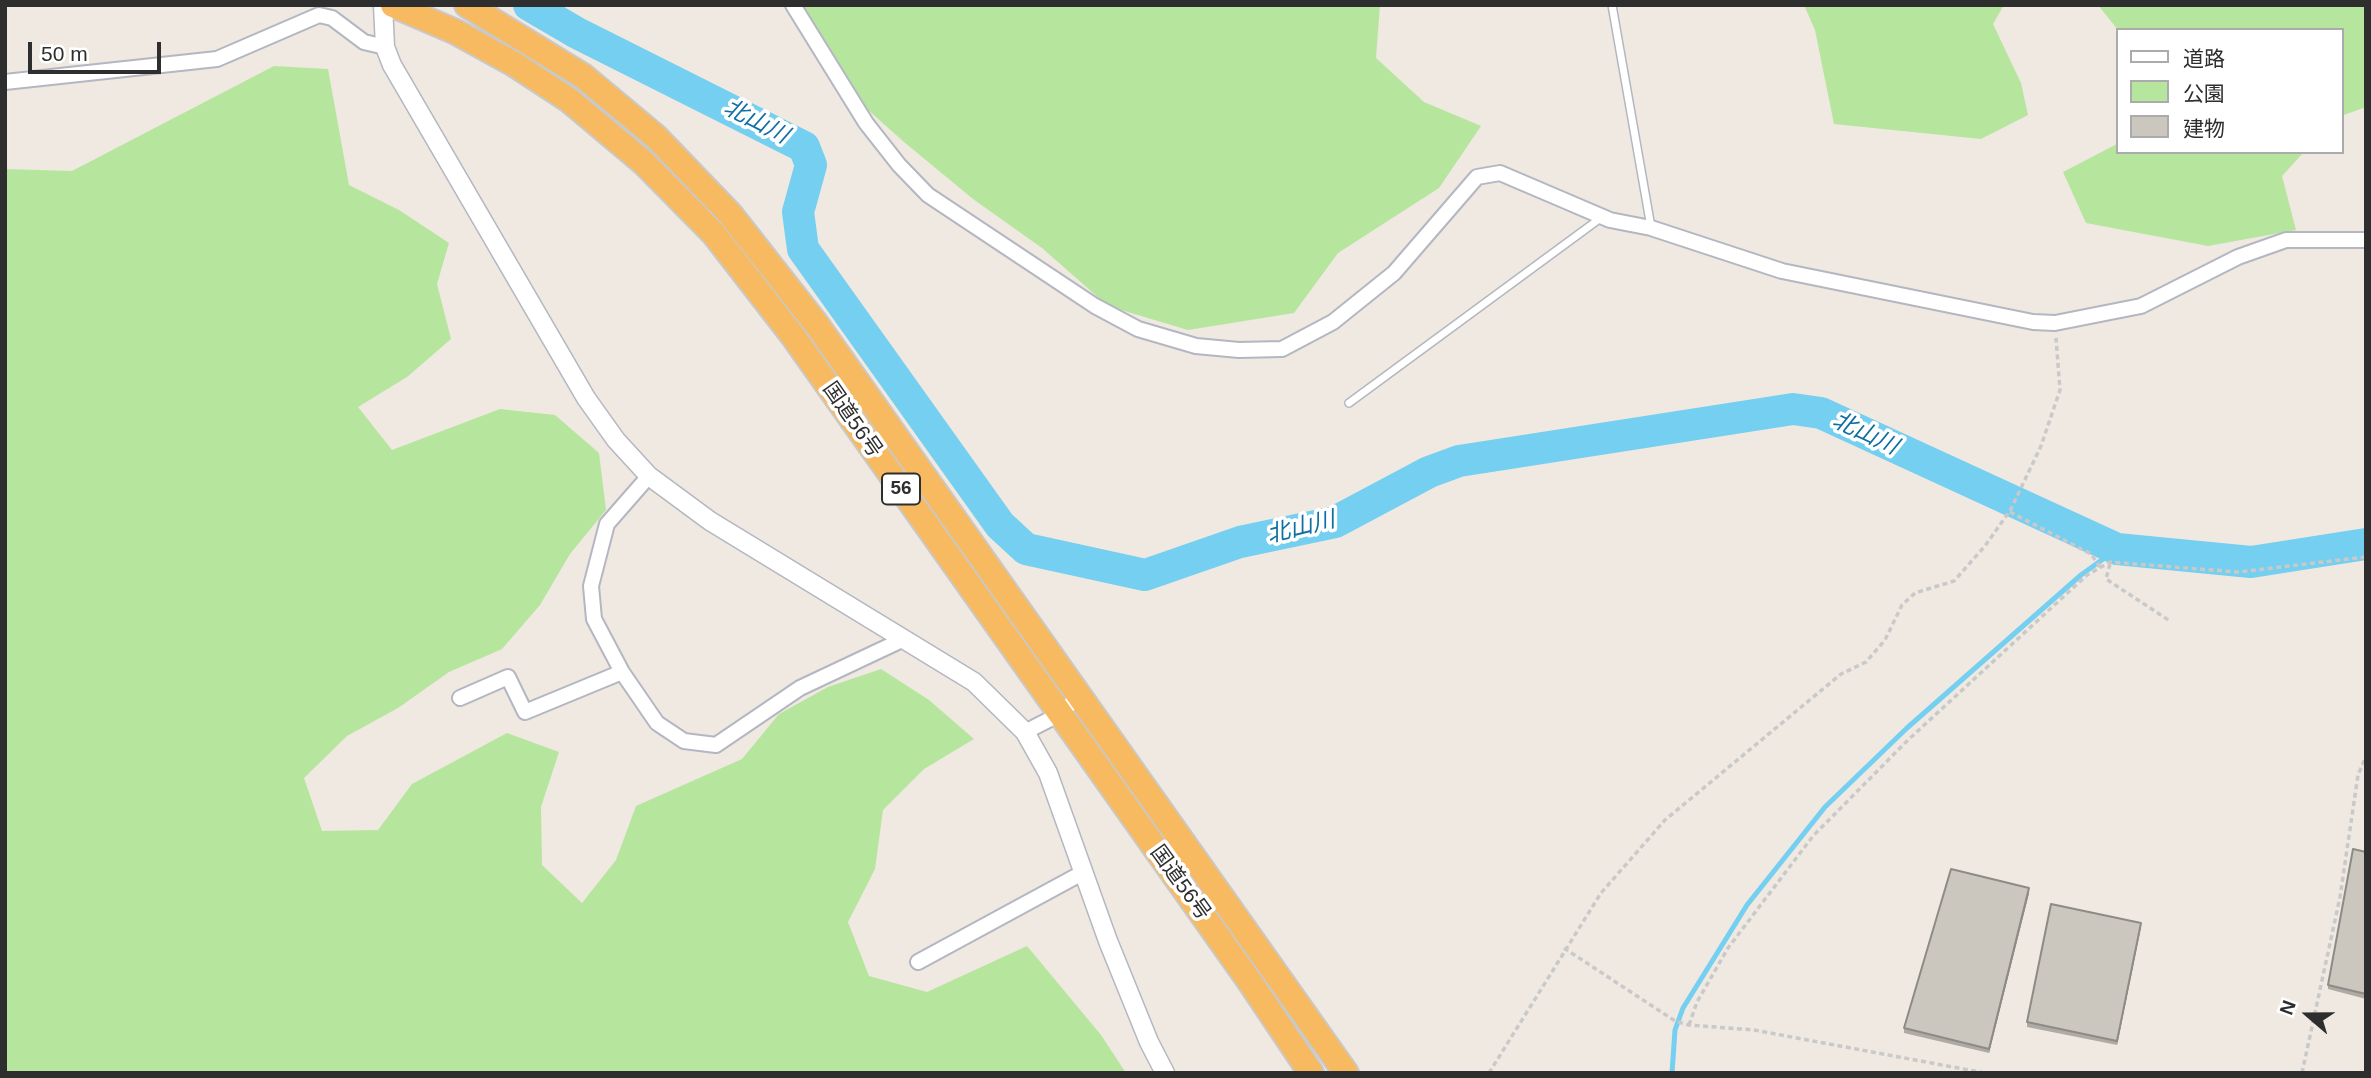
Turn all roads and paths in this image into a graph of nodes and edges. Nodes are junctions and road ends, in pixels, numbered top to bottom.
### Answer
1 (383, 5) edge
2 (393, 5) edge
3 (467, 5) edge
4 (793, 5) edge
5 (1612, 5) edge
6 (385, 47) junction
7 (5, 82) edge
8 (1602, 217) junction
9 (1651, 228) junction
10 (2366, 240) edge
11 (2055, 323) junction
12 (1349, 404) dead end
13 (649, 476) junction
14 (2010, 511) junction
15 (2366, 557) edge
16 (2110, 562) junction
17 (2100, 567) junction
18 (2170, 621) dead end
19 (904, 639) junction
20 (622, 672) junction
21 (1081, 694) junction
22 (460, 698) dead end
23 (1060, 714) junction
24 (1025, 732) junction
25 (2366, 756) edge
26 (1084, 872) junction
27 (1564, 948) junction
28 (918, 962) dead end
29 (1689, 1025) junction
30 (1165, 1073) edge
31 (1311, 1073) edge
32 (1346, 1073) edge
33 (1489, 1073) edge
34 (1985, 1073) edge
35 (2302, 1073) edge

1 - 6 street
2 - 23 highway, 国道56号 / 56
3 - 21 highway, 国道56号 / 56
4 - 8 street
5 - 9 lane
6 - 7 street
6 - 13 street
8 - 9 street
8 - 12 lane
9 - 11 street
10 - 11 street
11 - 14 path
13 - 19 street
13 - 20 street
14 - 17 path
14 - 27 path
15 - 16 path
16 - 17 path
16 - 18 path
17 - 29 path
19 - 20 street
19 - 24 street
20 - 22 street
21 - 23 street
21 - 32 highway, 国道56号 / 56
23 - 24 street
23 - 31 highway, 国道56号 / 56
24 - 26 street
25 - 35 path
26 - 28 street
26 - 30 street
27 - 29 path
27 - 33 path
29 - 34 path

